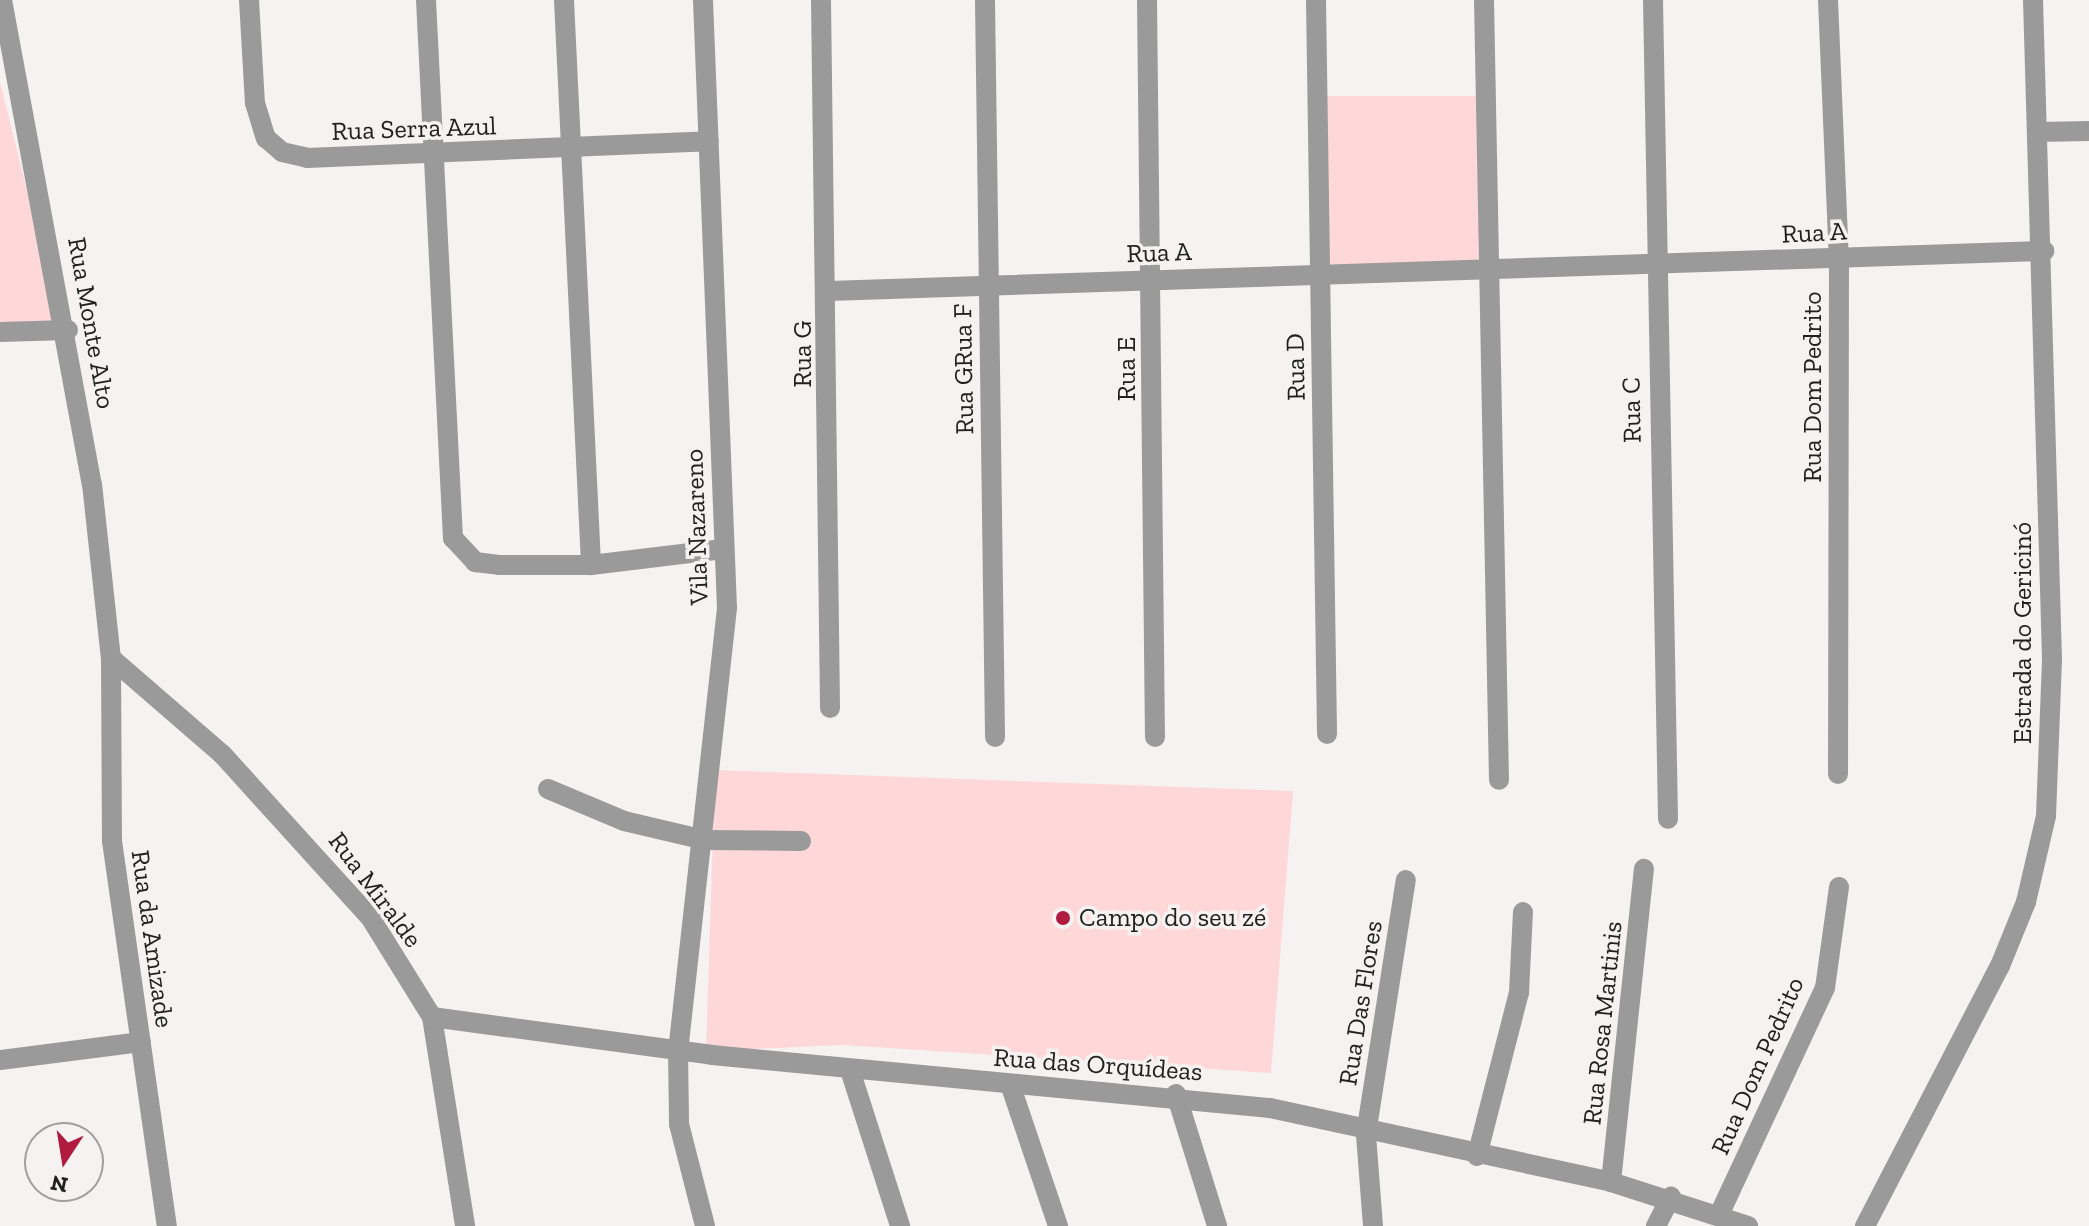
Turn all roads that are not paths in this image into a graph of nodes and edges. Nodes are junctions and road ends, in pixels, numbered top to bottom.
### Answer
1 (2, 0) edge
2 (249, 0) edge
3 (426, 0) edge
4 (564, 0) edge
5 (703, 0) edge
6 (821, 0) edge
7 (985, 0) edge
8 (1147, 0) edge
9 (1316, 0) edge
10 (1484, 0) edge
11 (1653, 0) edge
12 (1828, 0) edge
13 (2033, 0) edge
14 (2089, 131) edge
15 (2038, 132) junction
16 (709, 141) junction
17 (570, 150) junction
18 (432, 154) junction
19 (2044, 251) junction
20 (1839, 258) junction
21 (1655, 267) junction
22 (1490, 269) junction
23 (1321, 275) junction
24 (1152, 280) junction
25 (989, 284) junction
26 (829, 291) junction
27 (68, 330) junction
28 (0, 332) edge
29 (723, 549) junction
30 (591, 565) junction
31 (111, 658) junction
32 (830, 708) dead end
33 (1327, 734) dead end
34 (995, 737) dead end
35 (1155, 737) dead end
36 (1838, 774) dead end
37 (1499, 780) dead end
38 (548, 789) dead end
39 (1668, 819) dead end
40 (705, 840) junction
41 (801, 841) dead end
42 (1644, 869) dead end
43 (1406, 880) dead end
44 (1839, 887) dead end
45 (1523, 912) dead end
46 (432, 1017) junction
47 (141, 1042) junction
48 (678, 1049) junction
49 (0, 1060) edge
50 (850, 1070) junction
51 (1010, 1084) junction
52 (1176, 1094) junction
53 (1366, 1134) junction
54 (1477, 1156) junction
55 (1611, 1182) junction
56 (1671, 1197) junction
57 (1719, 1215) junction
58 (167, 1226) edge
59 (465, 1226) edge
60 (705, 1226) edge
61 (900, 1226) edge
62 (1058, 1226) edge
63 (1217, 1226) edge
64 (1373, 1226) edge
65 (1656, 1226) edge
66 (1748, 1226) edge
67 (1865, 1226) edge

1 - 27 street, Rua Monte Alto
2 - 18 street, Rua Serra Azul
3 - 18 street
4 - 17 street
5 - 16 street, Vila Nazareno
6 - 26 street, Rua G
7 - 25 street, Rua GRua F
8 - 24 street, Rua E
9 - 23 street, Rua D
10 - 22 street
11 - 21 street, Rua C
12 - 20 street, Rua Dom Pedrito
13 - 15 street, Estrada do Gericinó
14 - 15 street
15 - 19 street, Estrada do Gericinó
16 - 17 street, Rua Serra Azul
16 - 29 street, Vila Nazareno
17 - 18 street, Rua Serra Azul
17 - 30 street
18 - 30 street
19 - 20 street, Rua A
19 - 67 street, Estrada do Gericinó
20 - 21 street, Rua A
20 - 36 street, Rua Dom Pedrito
21 - 22 street, Rua A
21 - 39 street, Rua C
22 - 23 street, Rua A
22 - 37 street
23 - 24 street, Rua A
23 - 33 street, Rua D
24 - 25 street, Rua A
24 - 35 street, Rua E
25 - 26 street, Rua A
25 - 34 street, Rua GRua F
26 - 32 street, Rua G
27 - 28 street
27 - 31 street, Rua Monte Alto
29 - 30 street
29 - 40 street, Vila Nazareno
31 - 46 street, Rua Miralde
31 - 47 street, Rua da Amizade
38 - 40 street
40 - 41 street
40 - 48 street, Vila Nazareno
42 - 55 street, Rua Rosa Martinis
43 - 53 street, Rua Das Flores
44 - 57 street, Rua Dom Pedrito
45 - 54 street
46 - 48 street, Rua das Orquídeas
46 - 59 street, Rua Miralde
47 - 49 street
47 - 58 street, Rua da Amizade
48 - 50 street, Rua das Orquídeas
48 - 60 street, Vila Nazareno
50 - 51 street, Rua das Orquídeas
50 - 61 street
51 - 52 street, Rua das Orquídeas
51 - 62 street
52 - 53 street, Rua das Orquídeas
52 - 63 street
53 - 54 street, Rua das Orquídeas
53 - 64 street, Rua Das Flores
54 - 55 street, Rua das Orquídeas
55 - 56 street, Rua das Orquídeas
56 - 57 street, Rua das Orquídeas
56 - 65 street
57 - 66 street, Rua das Orquídeas

